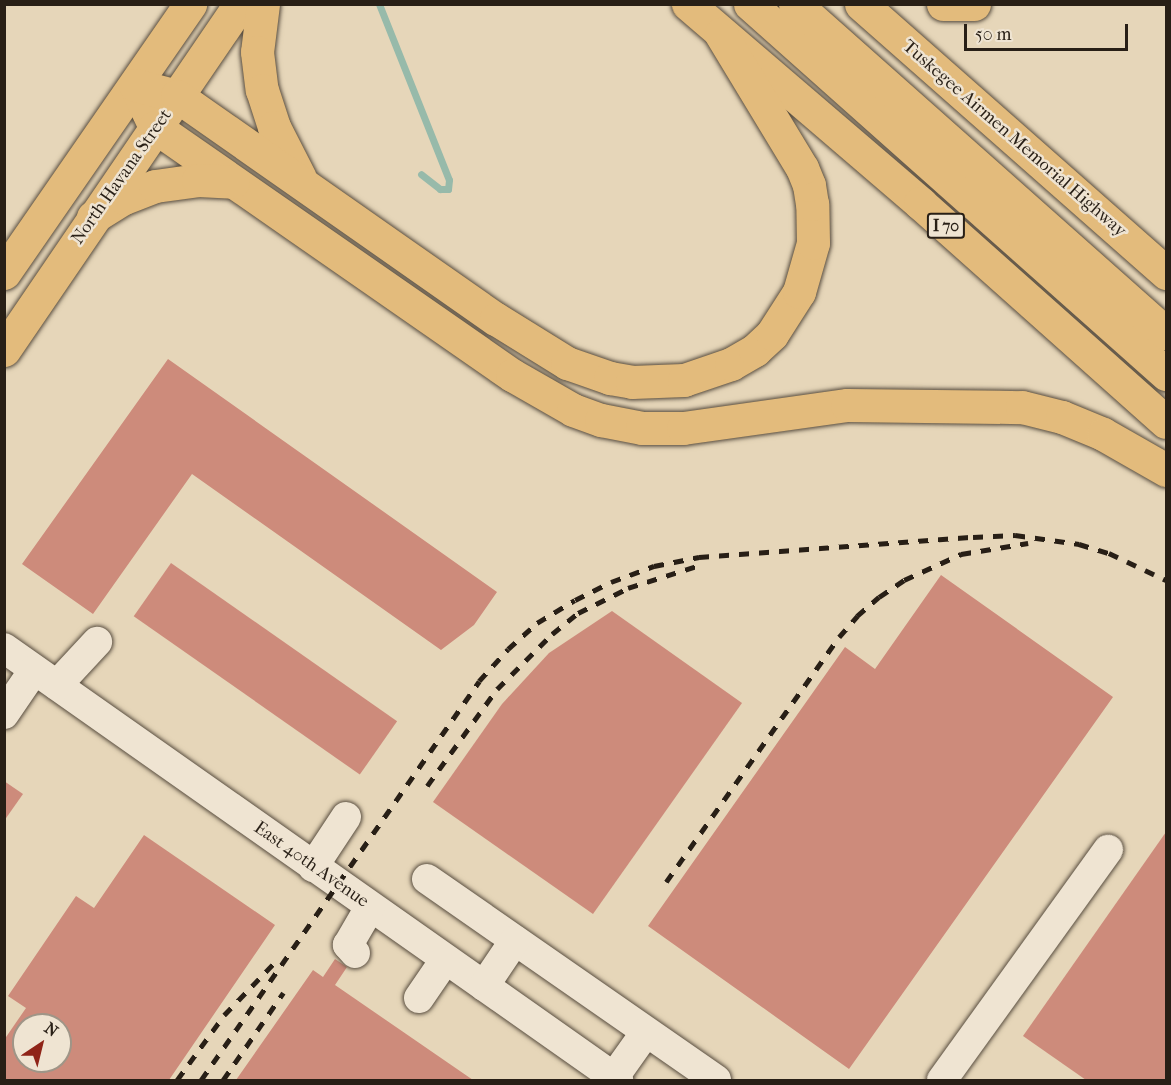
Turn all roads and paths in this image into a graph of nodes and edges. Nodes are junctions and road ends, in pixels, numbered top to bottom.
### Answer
1 (190, 4) edge
2 (240, 4) edge
3 (263, 4) edge
4 (688, 4) edge
5 (750, 4) edge
6 (795, 4) edge
7 (861, 4) edge
8 (943, 4) edge
9 (974, 4) edge
10 (722, 34) junction
11 (135, 85) junction
12 (177, 96) junction
13 (155, 127) junction
14 (233, 182) junction
15 (302, 182) junction
16 (93, 217) junction
17 (8, 260) edge
18 (1167, 273) edge
19 (1167, 333) edge
20 (4, 350) edge
21 (1167, 374) edge
22 (1167, 422) edge
23 (1167, 470) edge
24 (97, 642) dead end
25 (4, 648) edge
26 (46, 677) junction
27 (4, 714) edge
28 (346, 817) dead end
29 (1108, 850) dead end
30 (313, 867) junction
31 (427, 879) dead end
32 (370, 907) junction
33 (515, 940) junction
34 (355, 953) dead end
35 (445, 960) junction
36 (483, 986) junction
37 (419, 998) dead end
38 (646, 1032) junction
39 (616, 1079) edge
40 (716, 1080) edge
41 (942, 1080) edge

1 - 11 main road
2 - 12 main road, North Havana Street
3 - 15 main road
4 - 10 main road, I 70
5 - 21 main road
6 - 19 main road
7 - 18 main road, Tuskegee Airmen Memorial Highway
8 - 9 main road
10 - 15 main road
10 - 22 main road, I 70
11 - 12 main road
11 - 13 main road
11 - 17 main road
12 - 13 main road, North Havana Street
12 - 15 main road
13 - 14 main road
13 - 16 main road, North Havana Street
14 - 16 main road
14 - 23 main road
16 - 20 main road, North Havana Street
24 - 26 street
25 - 26 street, East 40th Avenue
26 - 27 street
26 - 30 street, East 40th Avenue
28 - 30 street
29 - 41 street
30 - 32 street, East 40th Avenue
31 - 33 street
32 - 34 street
32 - 35 street, East 40th Avenue
33 - 36 street
33 - 38 street
35 - 36 street, East 40th Avenue
35 - 37 street
36 - 39 street, East 40th Avenue
38 - 39 street
38 - 40 street

